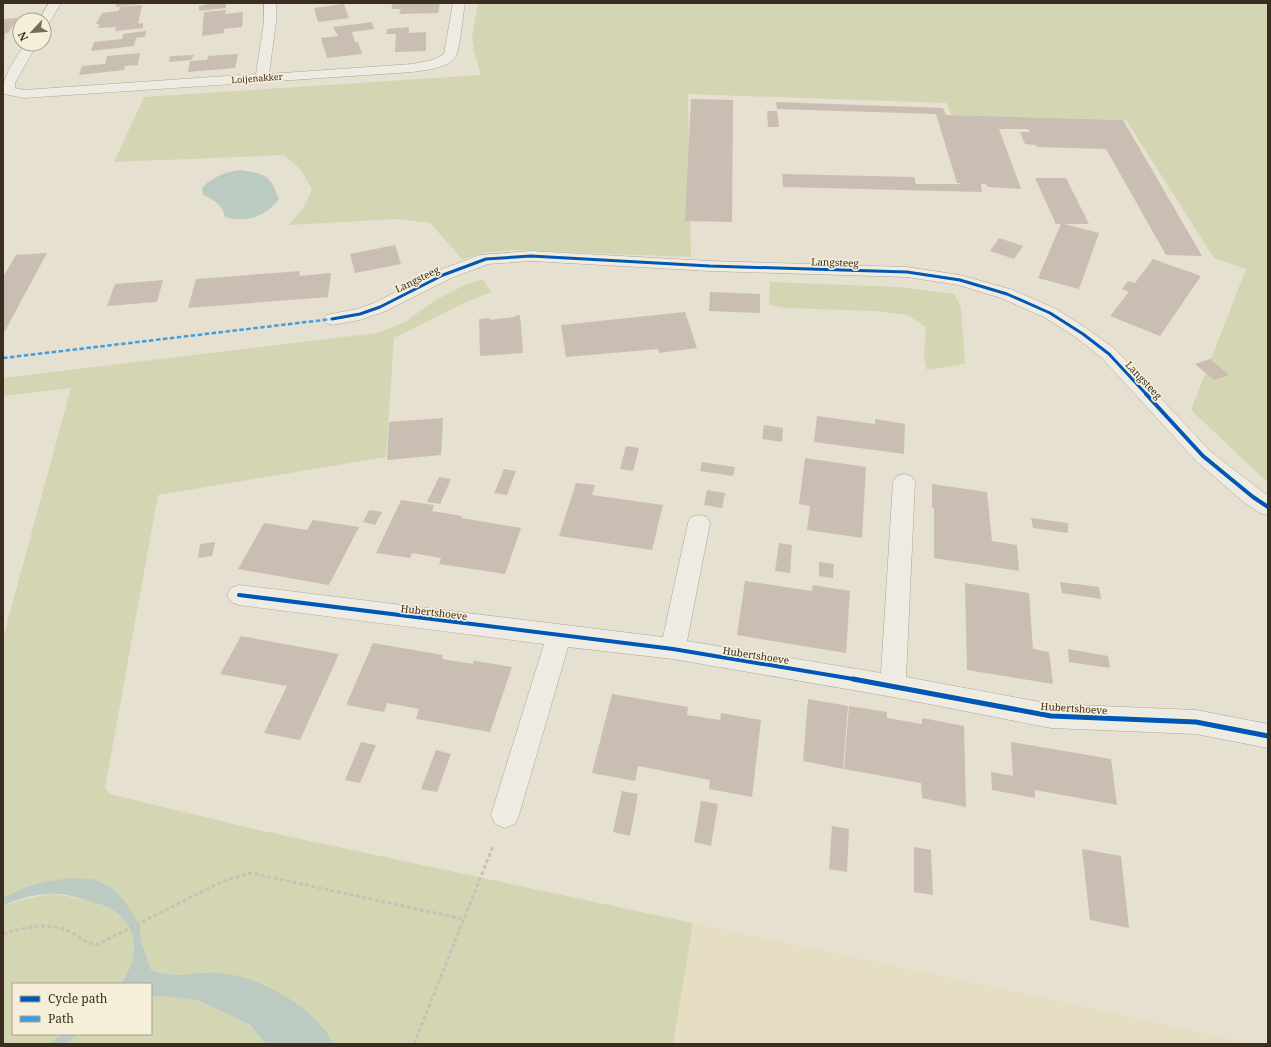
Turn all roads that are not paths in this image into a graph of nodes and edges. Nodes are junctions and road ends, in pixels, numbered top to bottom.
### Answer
1 (56, 3) edge
2 (270, 3) edge
3 (459, 3) edge
4 (50, 12) edge
5 (26, 52) edge
6 (262, 78) junction
7 (332, 319) dead end
8 (904, 482) dead end
9 (1268, 507) edge
10 (699, 523) dead end
11 (239, 595) dead end
12 (559, 636) junction
13 (673, 649) junction
14 (893, 686) junction
15 (1268, 736) edge
16 (505, 815) road end

1 - 4 street
2 - 6 street
3 - 6 street, Loijenakker
5 - 6 street, Loijenakker
7 - 9 street, Langsteeg
8 - 14 street
10 - 13 street
11 - 12 street, Hubertshoeve
12 - 13 street, Hubertshoeve
12 - 16 street
13 - 14 street, Hubertshoeve
14 - 15 street, Hubertshoeve

